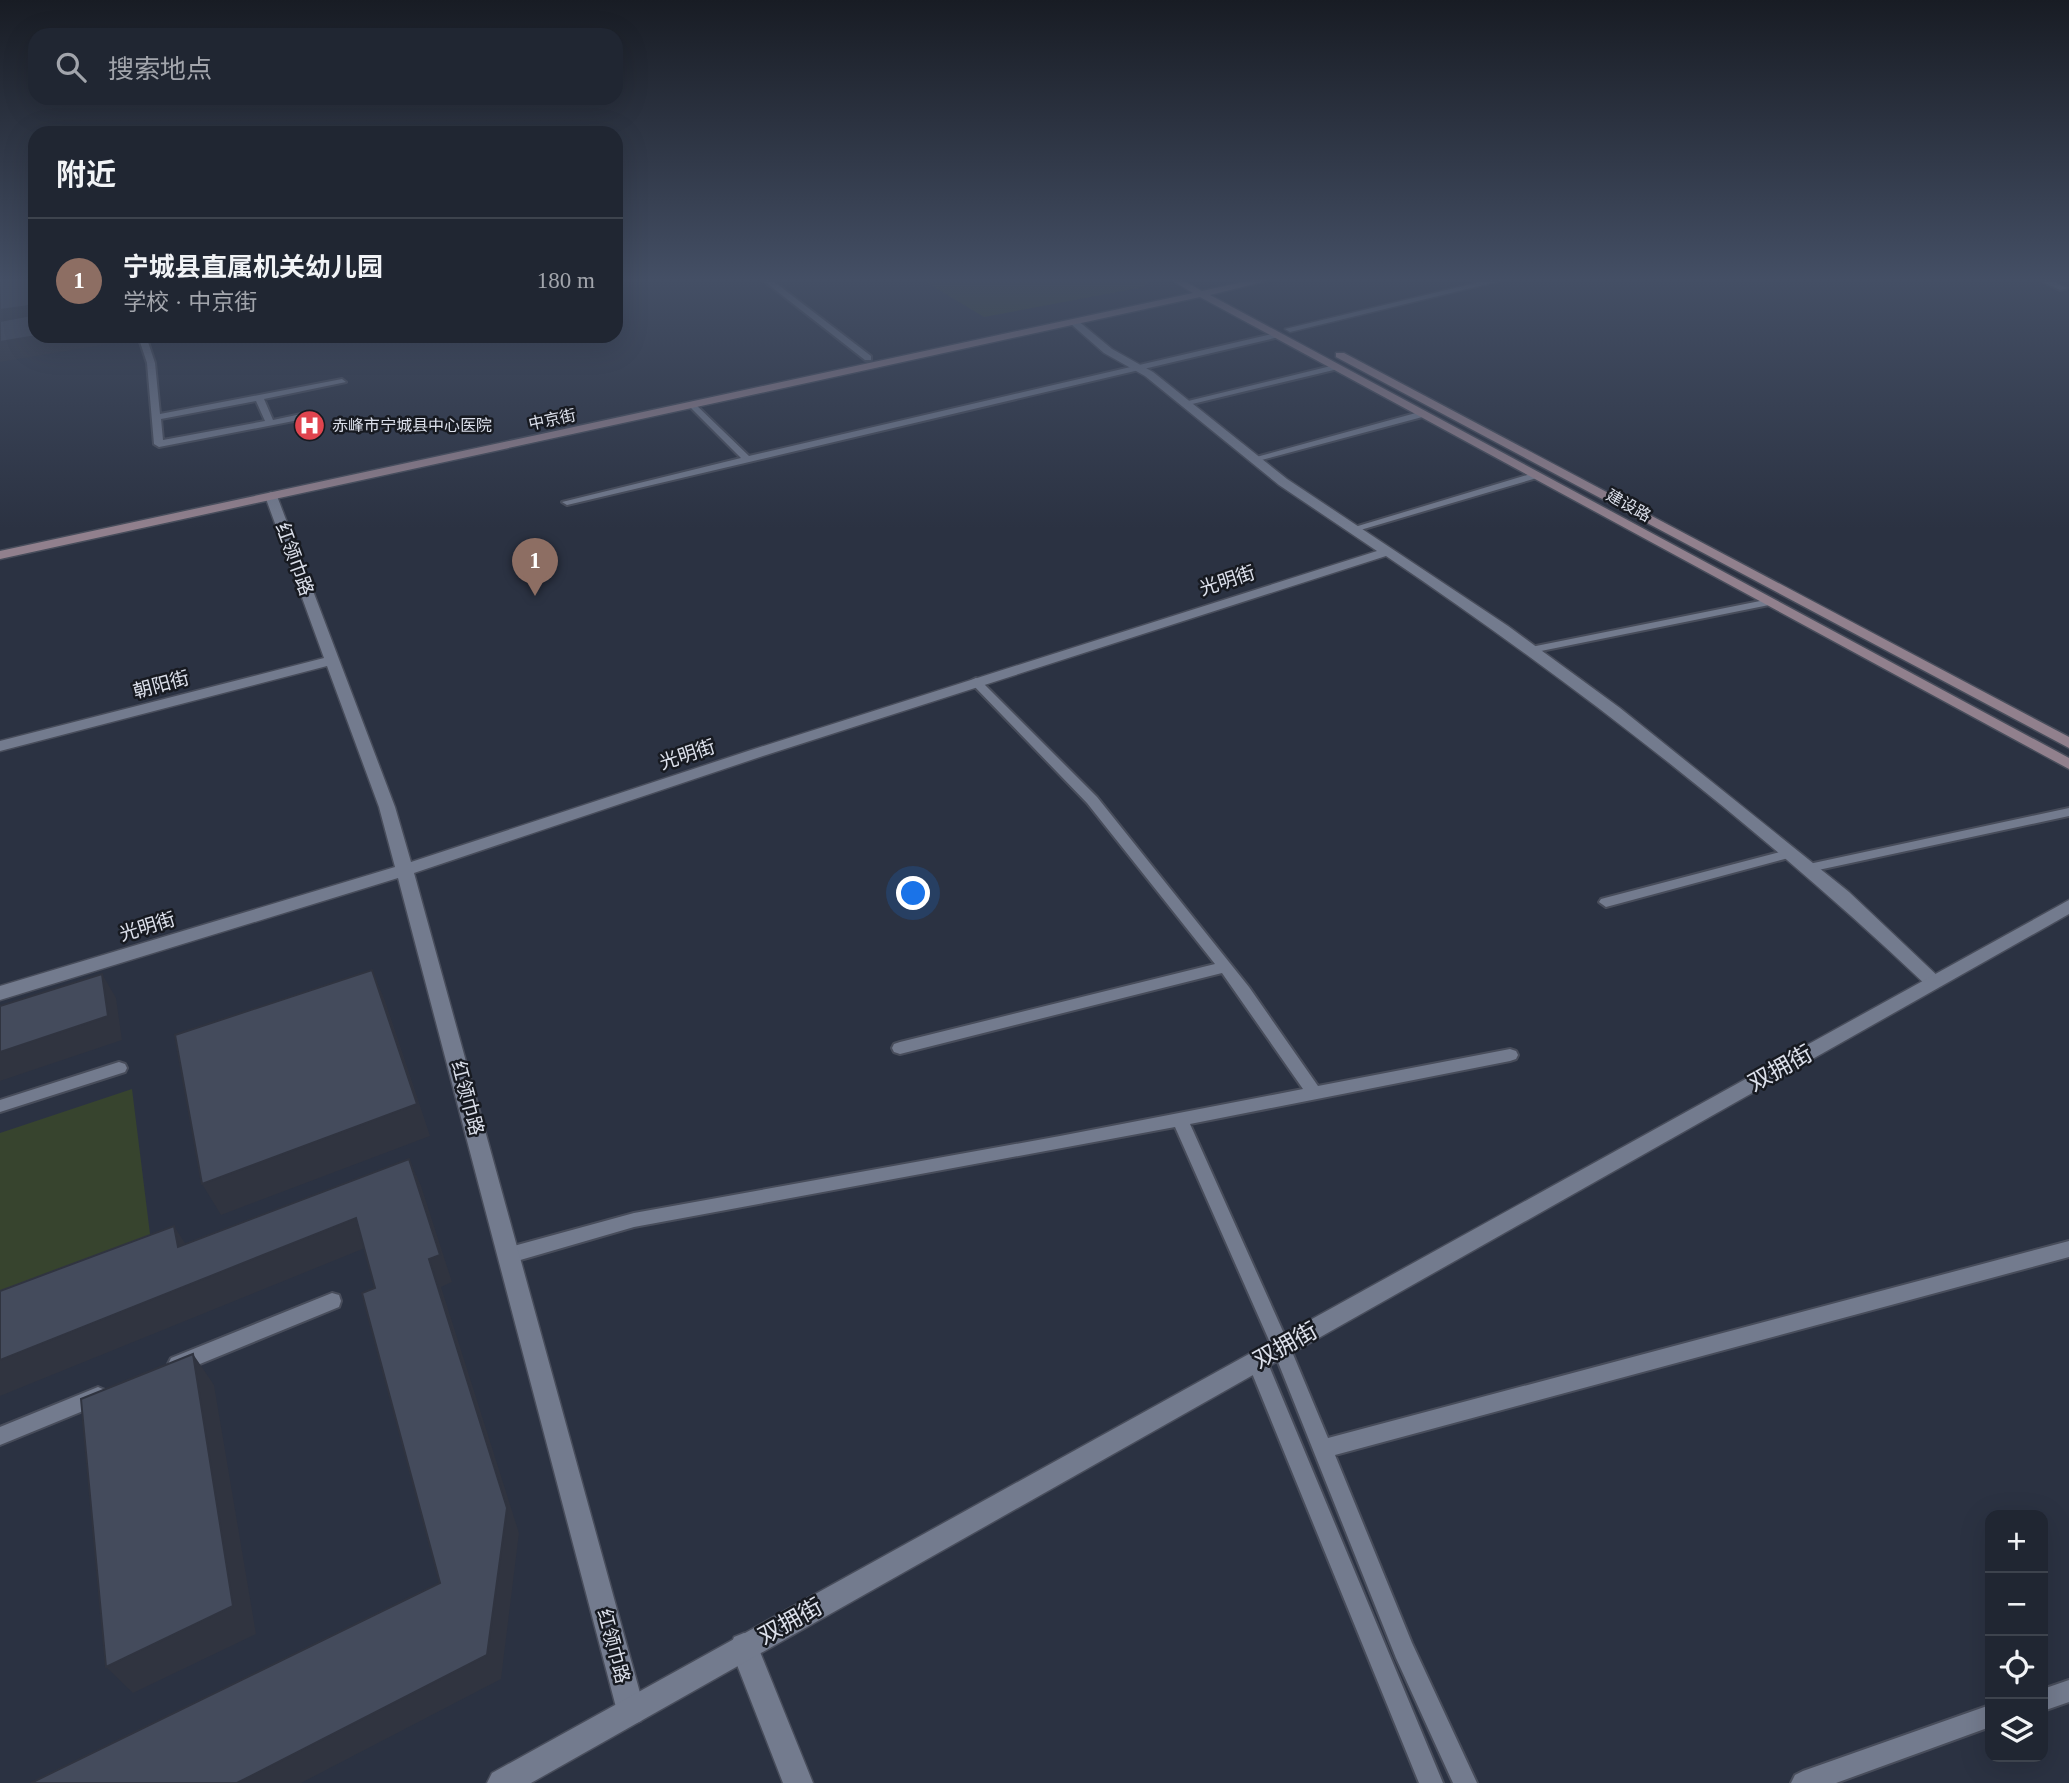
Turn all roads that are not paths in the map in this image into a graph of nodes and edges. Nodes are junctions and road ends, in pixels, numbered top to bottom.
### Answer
1 (149, 361) edge
2 (853, 361) edge
3 (894, 361) edge
4 (1126, 361) edge
5 (1157, 361) edge
6 (1324, 361) edge
7 (1351, 361) edge
8 (1135, 366) junction
9 (1335, 367) junction
10 (342, 382) dead end
11 (259, 398) junction
12 (1184, 403) junction
13 (693, 405) junction
14 (1423, 414) junction
15 (306, 416) dead end
16 (156, 417) junction
17 (271, 424) junction
18 (1254, 458) junction
19 (747, 459) junction
20 (1538, 475) junction
21 (271, 496) junction
22 (567, 502) dead end
23 (1353, 529) junction
24 (0, 544) edge
25 (1386, 552) junction
26 (0, 555) edge
27 (1770, 602) junction
28 (1531, 650) junction
29 (332, 660) junction
30 (976, 682) junction
31 (2069, 743) edge
32 (0, 746) edge
33 (2069, 765) edge
34 (2069, 812) edge
35 (1791, 853) junction
36 (1809, 868) junction
37 (404, 870) junction
38 (1606, 902) dead end
39 (2069, 906) edge
40 (1225, 967) junction
41 (1934, 981) junction
42 (0, 993) edge
43 (900, 1048) dead end
44 (1510, 1055) dead end
45 (118, 1068) dead end
46 (1313, 1092) junction
47 (0, 1106) edge
48 (1180, 1119) junction
49 (2069, 1249) edge
50 (510, 1255) junction
51 (332, 1301) dead end
52 (1281, 1347) junction
53 (1257, 1360) junction
54 (166, 1368) edge
55 (115, 1389) edge
56 (0, 1436) edge
57 (1323, 1449) junction
58 (744, 1647) junction
59 (2069, 1691) edge
60 (2046, 1699) edge
61 (631, 1711) junction
62 (1985, 1718) edge
63 (502, 1783) edge
64 (799, 1783) edge
65 (1432, 1783) edge
66 (1465, 1783) edge
67 (1803, 1783) edge

1 - 16 lane
2 - 24 main road, 中京街
3 - 13 main road, 中京街
4 - 8 street
5 - 8 lane
6 - 9 main road, 建设路
7 - 31 main road, 建设路
8 - 12 street
8 - 19 lane
9 - 12 lane
9 - 14 main road, 建设路
10 - 11 lane
11 - 16 lane
11 - 17 lane
12 - 18 street
13 - 19 lane
13 - 21 main road, 中京街
14 - 18 lane
14 - 20 main road, 建设路
15 - 17 lane
16 - 17 lane
18 - 23 street
19 - 22 lane
20 - 23 lane
20 - 27 main road, 建设路
21 - 26 main road, 中京街
21 - 29 street, 红领巾路
23 - 25 street
25 - 28 street
25 - 30 street, 光明街
27 - 28 lane
27 - 33 main road, 建设路
28 - 35 street
29 - 32 street, 朝阳街
29 - 37 street, 红领巾路
30 - 37 street, 光明街
30 - 40 lane
34 - 36 lane
35 - 36 street
35 - 38 lane
36 - 41 street
37 - 42 street, 光明街
37 - 50 street, 红领巾路
39 - 41 street, 双拥街
40 - 43 lane
40 - 46 lane
41 - 52 street, 双拥街
44 - 46 lane
45 - 47 lane
46 - 48 lane
48 - 50 lane
48 - 52 lane
49 - 57 lane
50 - 61 street, 红领巾路
51 - 54 lane
52 - 53 street, 双拥街
52 - 57 lane
53 - 58 street, 双拥街
53 - 65 lane
55 - 56 lane
57 - 66 lane
58 - 61 street, 双拥街
58 - 64 street
59 - 60 lane
61 - 63 street, 双拥街
62 - 67 lane

